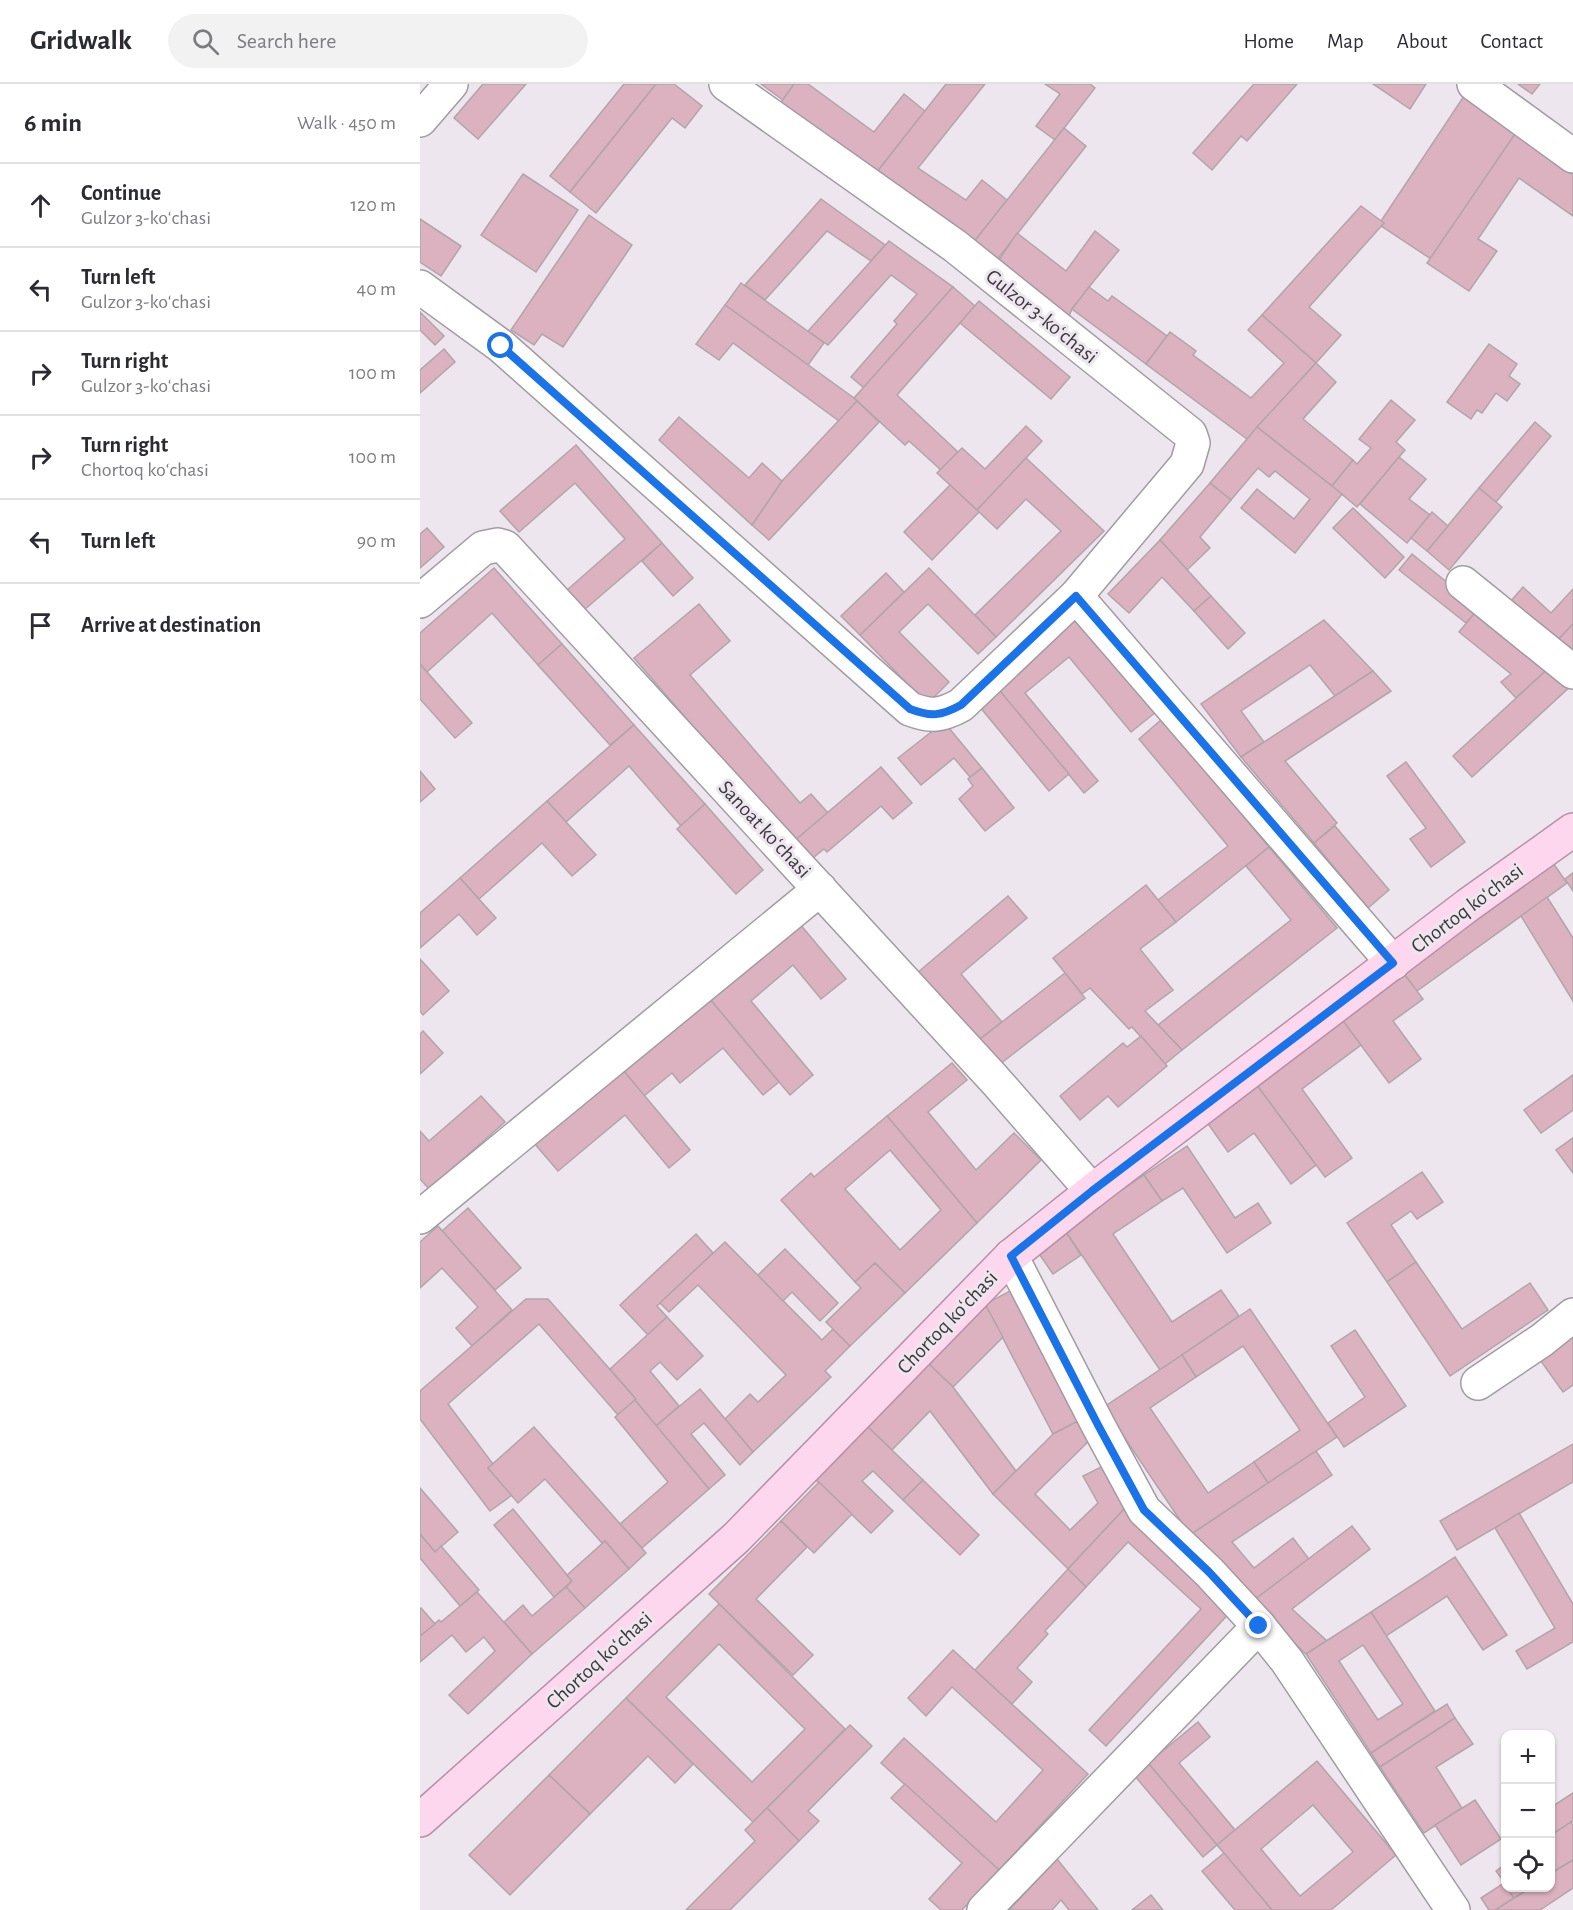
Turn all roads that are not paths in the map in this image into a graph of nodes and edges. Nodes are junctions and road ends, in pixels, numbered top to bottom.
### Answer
1 (450, 84) edge
2 (726, 84) edge
3 (1474, 84) edge
4 (420, 120) edge
5 (1573, 156) edge
6 (420, 287) edge
7 (1463, 583) dead end
8 (1076, 596) junction
9 (420, 601) edge
10 (1573, 672) edge
11 (1573, 830) edge
12 (820, 889) junction
13 (1393, 963) junction
14 (1092, 1191) junction
15 (420, 1217) edge
16 (1011, 1256) junction
17 (1573, 1315) edge
18 (1478, 1383) dead end
19 (1259, 1626) junction
20 (420, 1820) edge
21 (984, 1910) edge
22 (1453, 1910) edge

1 - 4 street
2 - 8 street, Gulzor 3-koʻchasi
3 - 5 street
6 - 8 street, Gulzor 3-koʻchasi
7 - 10 street
8 - 13 street
9 - 12 street, Sanoat koʻchasi
11 - 13 main road, Chortoq koʻchasi
12 - 14 street, Sanoat koʻchasi
12 - 15 street
13 - 14 main road, Chortoq koʻchasi
14 - 16 main road, Chortoq koʻchasi
16 - 19 street
16 - 20 main road, Chortoq koʻchasi
17 - 18 street
19 - 21 street
19 - 22 street

